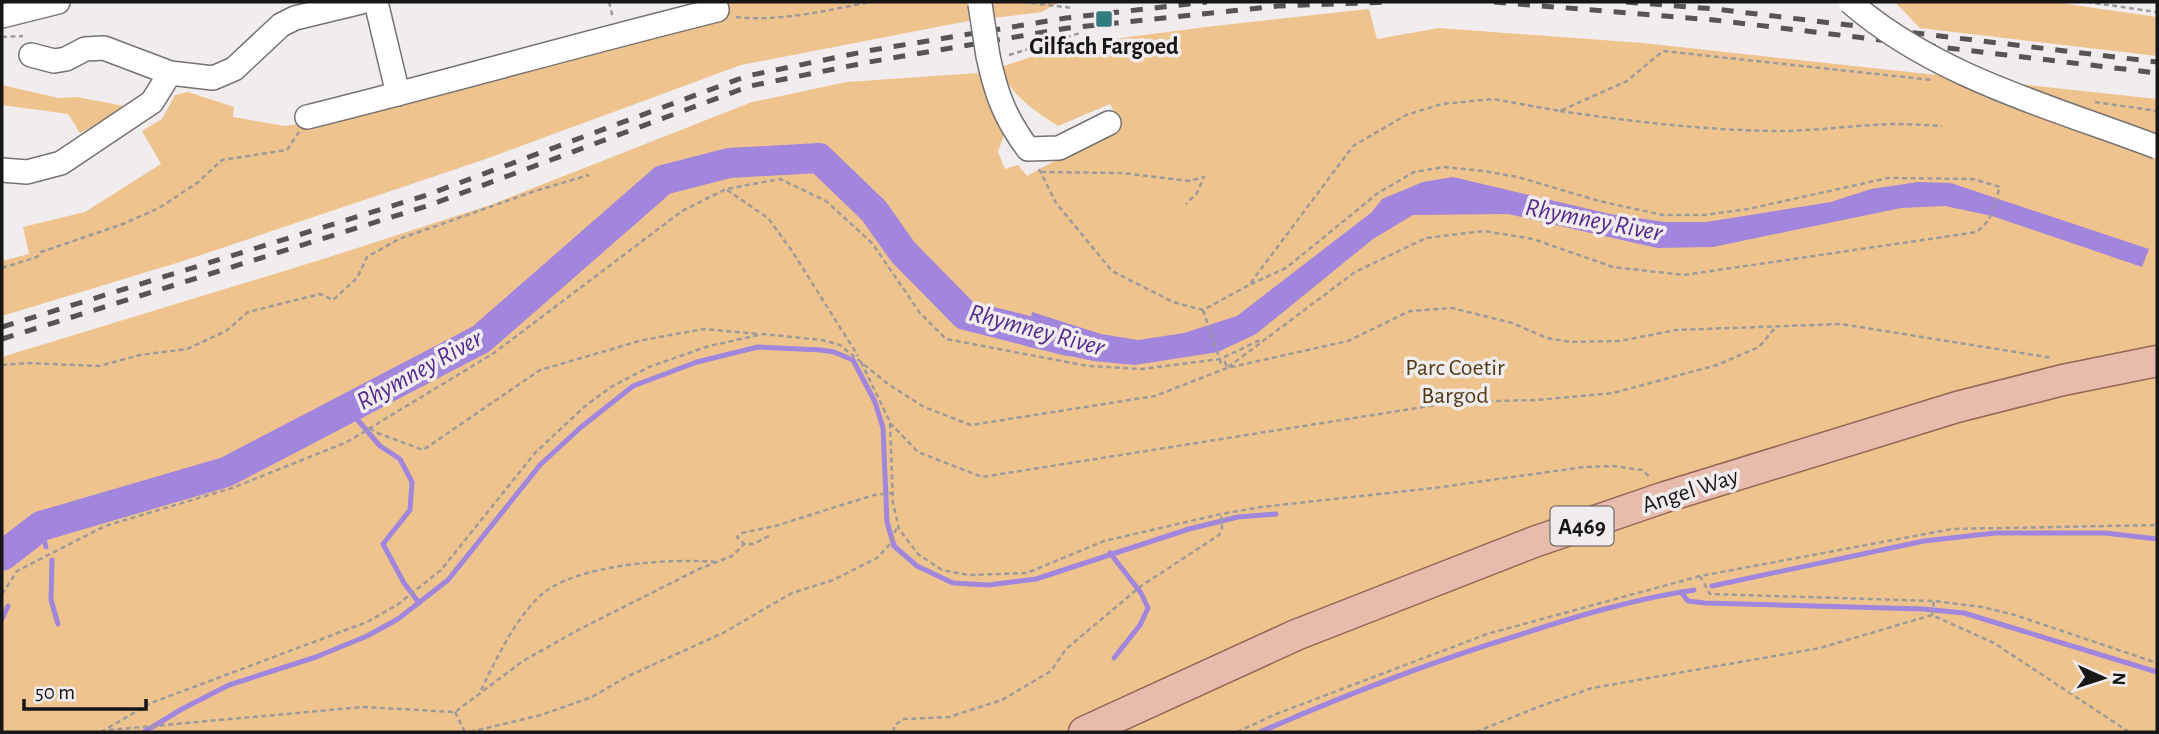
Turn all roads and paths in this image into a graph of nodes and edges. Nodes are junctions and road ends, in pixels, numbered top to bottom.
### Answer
1 (58, 2) edge
2 (361, 2) edge
3 (376, 2) edge
4 (715, 2) edge
5 (871, 2) edge
6 (1023, 2) edge
7 (1850, 2) edge
8 (2087, 2) edge
9 (980, 3) edge
10 (1073, 8) dead end
11 (2157, 12) edge
12 (2, 16) edge
13 (740, 17) dead end
14 (1080, 33) dead end
15 (31, 55) dead end
16 (988, 58) junction
17 (170, 73) junction
18 (1939, 81) dead end
19 (398, 94) junction
20 (2087, 101) dead end
21 (1560, 111) junction
22 (2157, 111) edge
23 (307, 117) joint
24 (1109, 122) dead end
25 (1942, 125) dead end
26 (2157, 147) edge
27 (1028, 149) junction
28 (2, 170) edge
29 (1041, 172) junction
30 (589, 175) dead end
31 (726, 189) junction
32 (1186, 204) dead end
33 (2, 268) edge
34 (1249, 285) junction
35 (1203, 310) junction
36 (1775, 328) junction
37 (763, 334) junction
38 (1267, 337) junction
39 (1220, 359) junction
40 (860, 360) junction
41 (2157, 360) edge
42 (2, 365) edge
43 (1227, 368) junction
44 (2063, 380) junction
45 (890, 422) junction
46 (370, 428) junction
47 (893, 494) junction
48 (1662, 498) junction
49 (1221, 514) junction
50 (898, 525) junction
51 (2157, 525) edge
52 (769, 536) dead end
53 (744, 544) junction
54 (717, 562) junction
55 (1700, 576) junction
56 (2, 594) edge
57 (1934, 603) junction
58 (1932, 615) junction
59 (2157, 663) edge
60 (480, 693) junction
61 (454, 712) junction
62 (103, 731) edge
63 (467, 732) edge
64 (893, 732) edge
65 (1084, 732) edge
66 (1237, 732) edge
67 (1476, 732) edge
68 (2129, 732) edge

1 - 12 street
2 - 17 street
3 - 19 street
4 - 19 street
5 - 13 path
6 - 10 path
7 - 26 street, bridge
8 - 11 path
9 - 16 street, bridge
14 - 16 path
15 - 17 street
16 - 27 street
17 - 28 street
18 - 21 path
19 - 23 street
20 - 22 path
21 - 25 path
21 - 34 path
23 - 33 path
24 - 27 street
27 - 29 path
29 - 32 path
29 - 35 path
30 - 42 path
31 - 39 path
31 - 40 path
31 - 46 path
34 - 35 path
34 - 38 path
35 - 39 path
36 - 43 path
36 - 44 path
36 - 45 path
37 - 40 path
37 - 46 path
37 - 62 path
38 - 39 path
38 - 43 path
39 - 43 path
40 - 43 path
40 - 45 path
41 - 44 main road, Angel Way / A469
44 - 48 main road, Angel Way / A469
45 - 47 path
46 - 56 path
47 - 50 path
47 - 53 path
48 - 49 path
48 - 65 main road, Angel Way / A469
49 - 50 path
49 - 64 path
50 - 63 path
51 - 55 path
52 - 53 path
53 - 54 path
54 - 60 path
54 - 60 path
55 - 57 path
55 - 66 path
57 - 58 path
57 - 59 path
58 - 67 path
58 - 68 path
60 - 61 path
61 - 62 path
61 - 63 path

